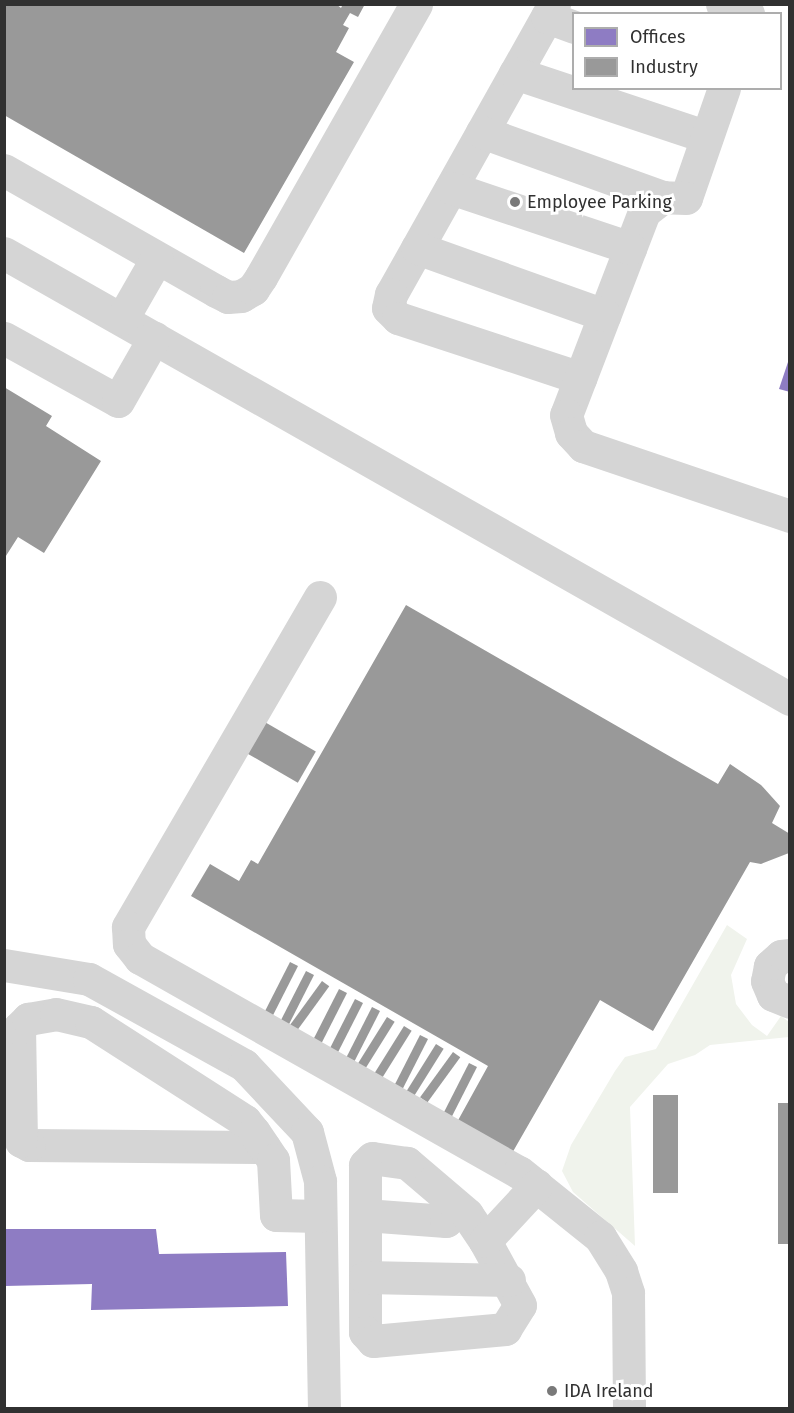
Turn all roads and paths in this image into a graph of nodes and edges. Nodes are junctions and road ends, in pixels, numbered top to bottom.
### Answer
1 (416, 4) edge
2 (722, 4) edge
3 (744, 12) edge
4 (558, 16) edge
5 (515, 73) junction
6 (723, 90) edge
7 (482, 132) junction
8 (707, 137) junction
9 (4, 170) edge
10 (451, 188) junction
11 (663, 197) junction
12 (417, 248) junction
13 (630, 248) junction
14 (4, 253) edge
15 (149, 253) junction
16 (604, 315) junction
17 (122, 319) junction
18 (4, 338) edge
19 (154, 338) junction
20 (580, 378) junction
21 (789, 516) edge
22 (320, 597) dead end
23 (789, 699) edge
24 (789, 955) edge
25 (4, 965) edge
26 (789, 1002) edge
27 (264, 1147) junction
28 (537, 1185) junction
29 (459, 1208) junction
30 (365, 1215) junction
31 (320, 1216) junction
32 (485, 1241) junction
33 (365, 1277) junction
34 (508, 1280) junction
35 (324, 1408) edge
36 (629, 1408) edge

1 - 15 street
2 - 3 street
4 - 5 street
5 - 7 street
5 - 8 street
6 - 8 street
7 - 10 street
7 - 11 street
8 - 11 street
9 - 15 street
10 - 12 street
10 - 13 street
11 - 13 street
12 - 16 street
12 - 20 street
13 - 16 street
14 - 17 street
15 - 17 street
16 - 20 street
17 - 19 street
18 - 19 street
19 - 23 street
20 - 21 street
22 - 28 street
24 - 26 street
25 - 31 street
27 - 27 street
27 - 31 street
28 - 32 street
28 - 36 street
29 - 30 street
29 - 30 street
29 - 32 street
30 - 33 street
31 - 35 street
32 - 34 street
33 - 34 street
33 - 34 street

